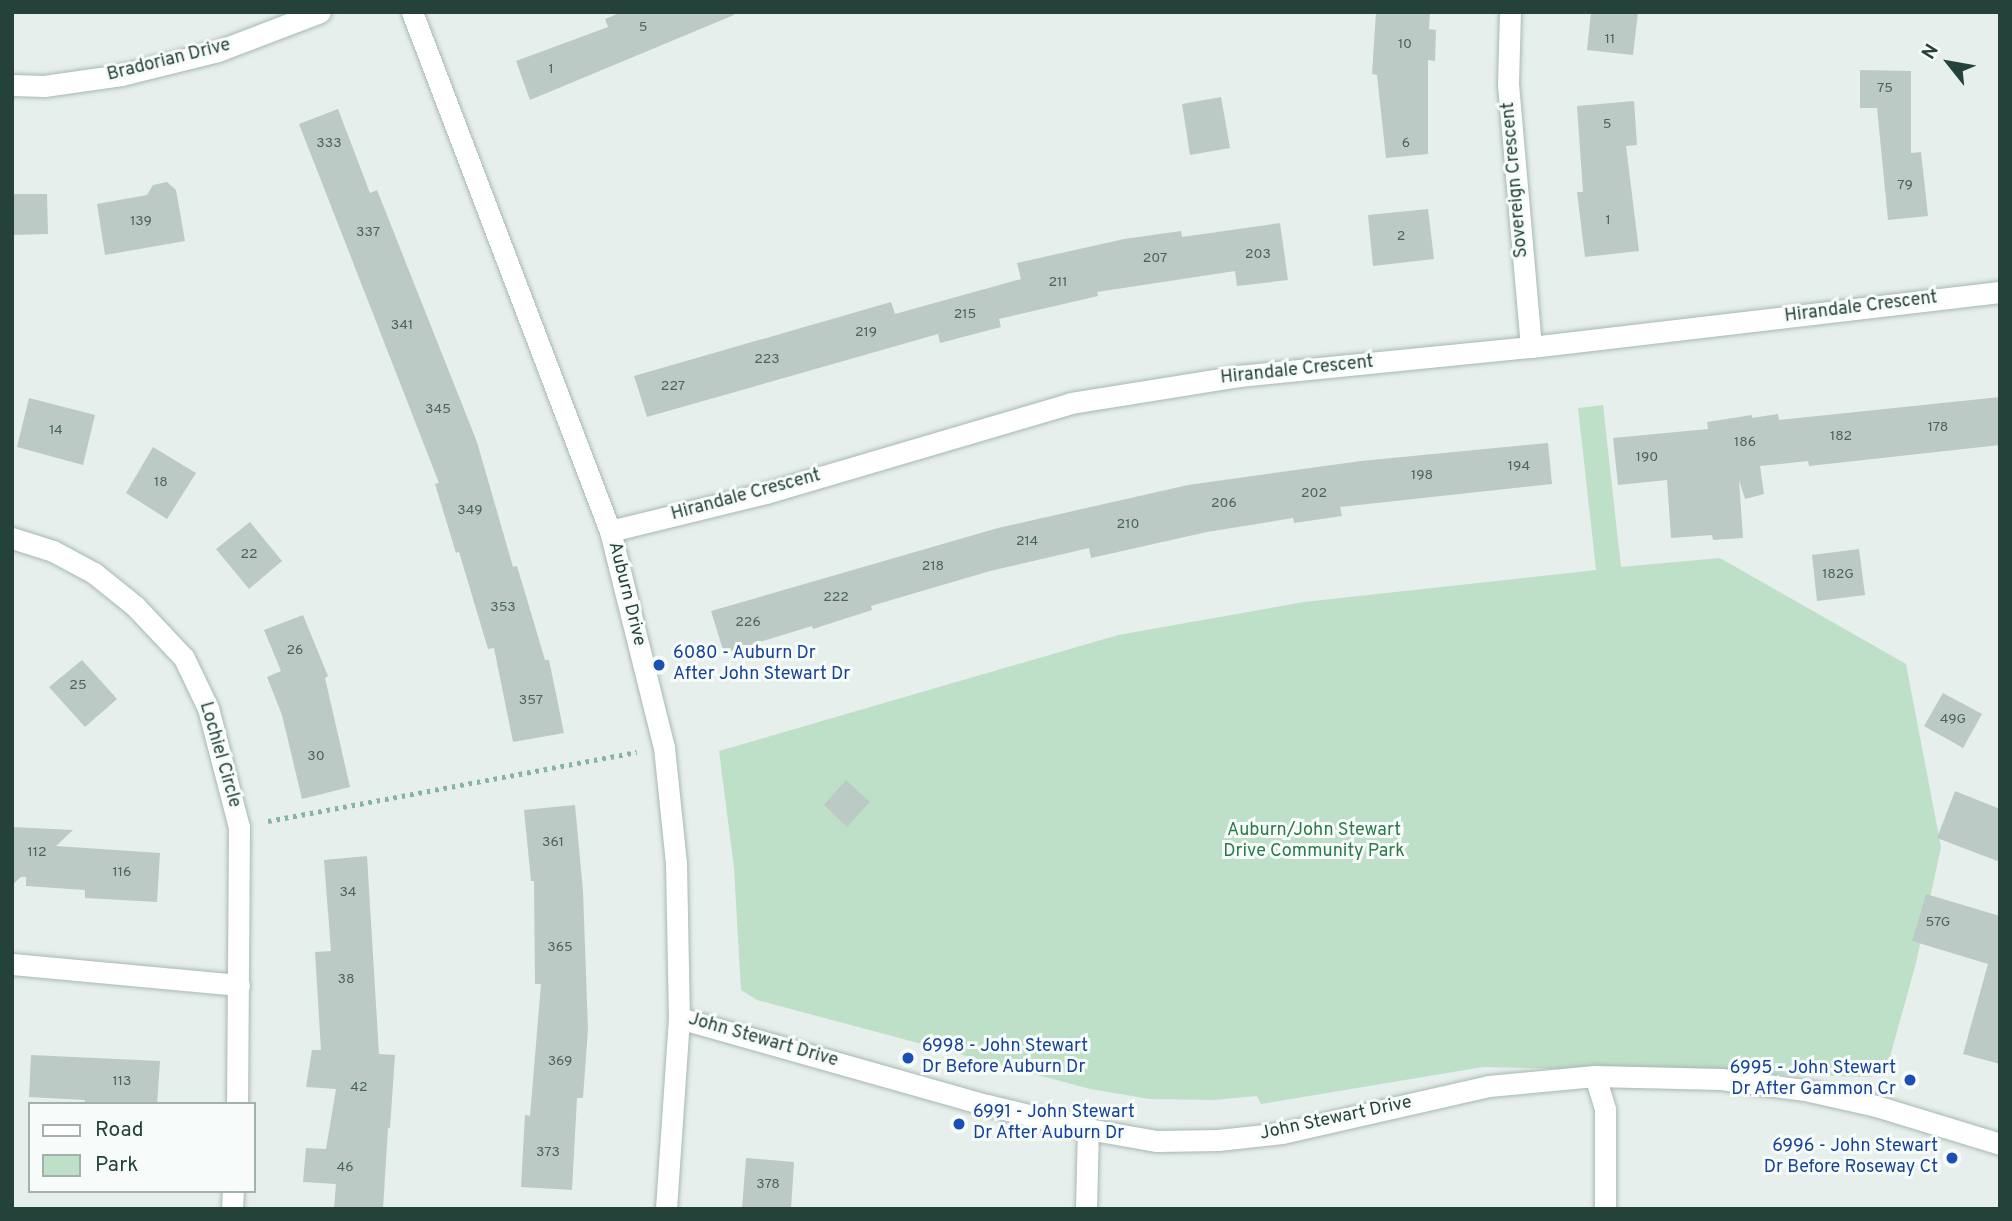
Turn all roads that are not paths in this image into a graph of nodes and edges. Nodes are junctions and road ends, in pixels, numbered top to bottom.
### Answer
1 (320, 12) edge
2 (412, 12) edge
3 (1510, 12) edge
4 (12, 85) edge
5 (2000, 292) edge
6 (1531, 346) junction
7 (610, 531) junction
8 (12, 538) edge
9 (12, 964) edge
10 (239, 985) junction
11 (679, 1017) junction
12 (1595, 1076) junction
13 (237, 1102) edge
14 (1088, 1129) junction
15 (2000, 1144) edge
16 (666, 1209) edge
17 (1086, 1209) edge
18 (1605, 1209) edge

1 - 4 street, Bradorian Drive
2 - 7 street, Auburn Drive
3 - 6 street, Sovereign Crescent
5 - 6 street, Hirandale Crescent
6 - 7 street, Hirandale Crescent
7 - 11 street, Auburn Drive
8 - 10 street, Lochiel Circle
9 - 10 street
10 - 13 street, Lochiel Circle
11 - 14 street, John Stewart Drive
11 - 16 street, Auburn Drive
12 - 14 street, John Stewart Drive
12 - 15 street, John Stewart Drive
12 - 18 street
14 - 17 street

